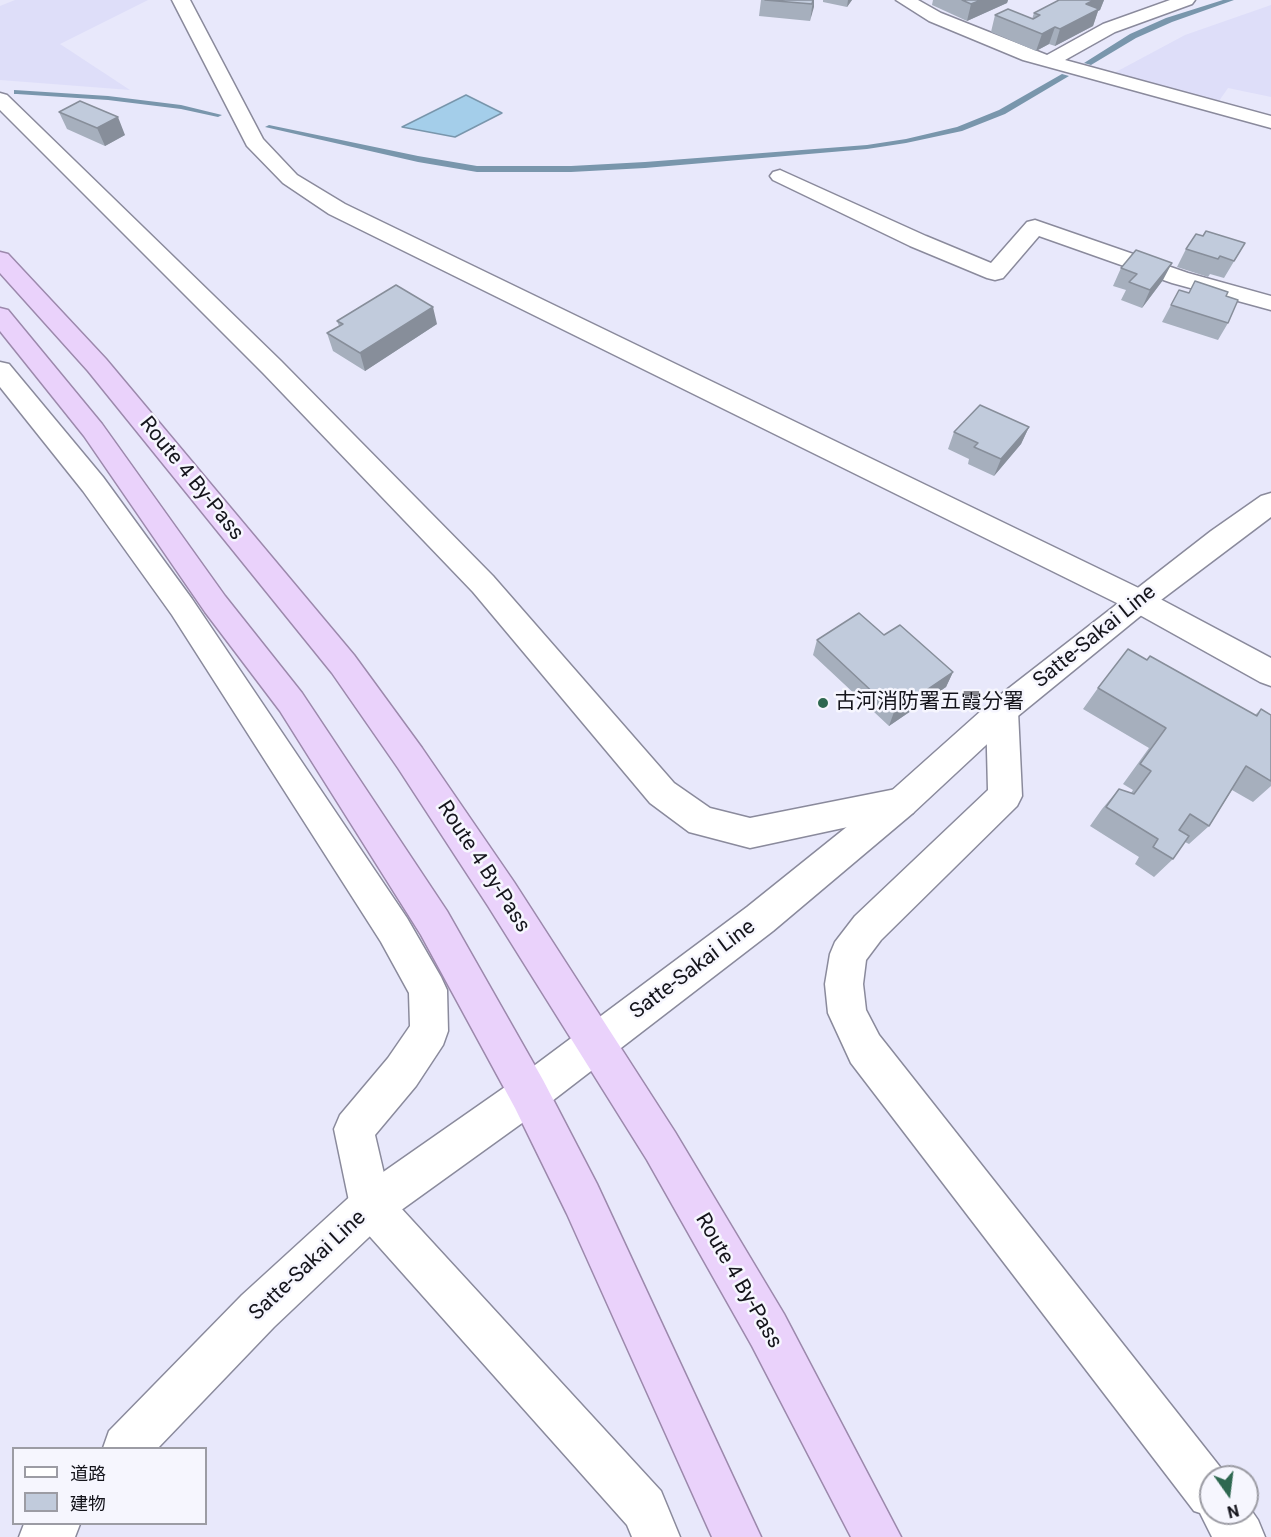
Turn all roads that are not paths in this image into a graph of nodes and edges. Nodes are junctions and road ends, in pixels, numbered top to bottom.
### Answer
1 (180, 0) edge
2 (905, 0) edge
3 (1186, 0) edge
4 (1048, 62) junction
5 (0, 99) edge
6 (1271, 122) edge
7 (780, 176) dead end
8 (0, 259) edge
9 (1271, 303) edge
10 (0, 315) edge
11 (0, 370) edge
12 (1271, 503) edge
13 (1139, 601) junction
14 (1271, 673) edge
15 (1002, 711) junction
16 (902, 803) junction
17 (595, 1043) junction
18 (529, 1094) junction
19 (371, 1206) junction
20 (128, 1447) edge
21 (1199, 1479) edge
22 (55, 1525) edge
23 (43, 1537) edge
24 (656, 1537) edge
25 (737, 1537) edge
26 (878, 1537) edge

1 - 13 street
2 - 4 street
3 - 4 street
4 - 6 street
5 - 16 street
7 - 9 street
8 - 17 highway, Route 4 By-Pass
10 - 18 highway
11 - 19 street
12 - 13 street, Satte-Sakai Line
13 - 14 street
13 - 15 street, Satte-Sakai Line
15 - 16 street, Satte-Sakai Line
15 - 21 street
16 - 17 street, Satte-Sakai Line
17 - 18 street, Satte-Sakai Line
17 - 26 highway, Route 4 By-Pass
18 - 19 street, Satte-Sakai Line
18 - 25 highway
19 - 20 street, Satte-Sakai Line
19 - 24 street
22 - 23 street

